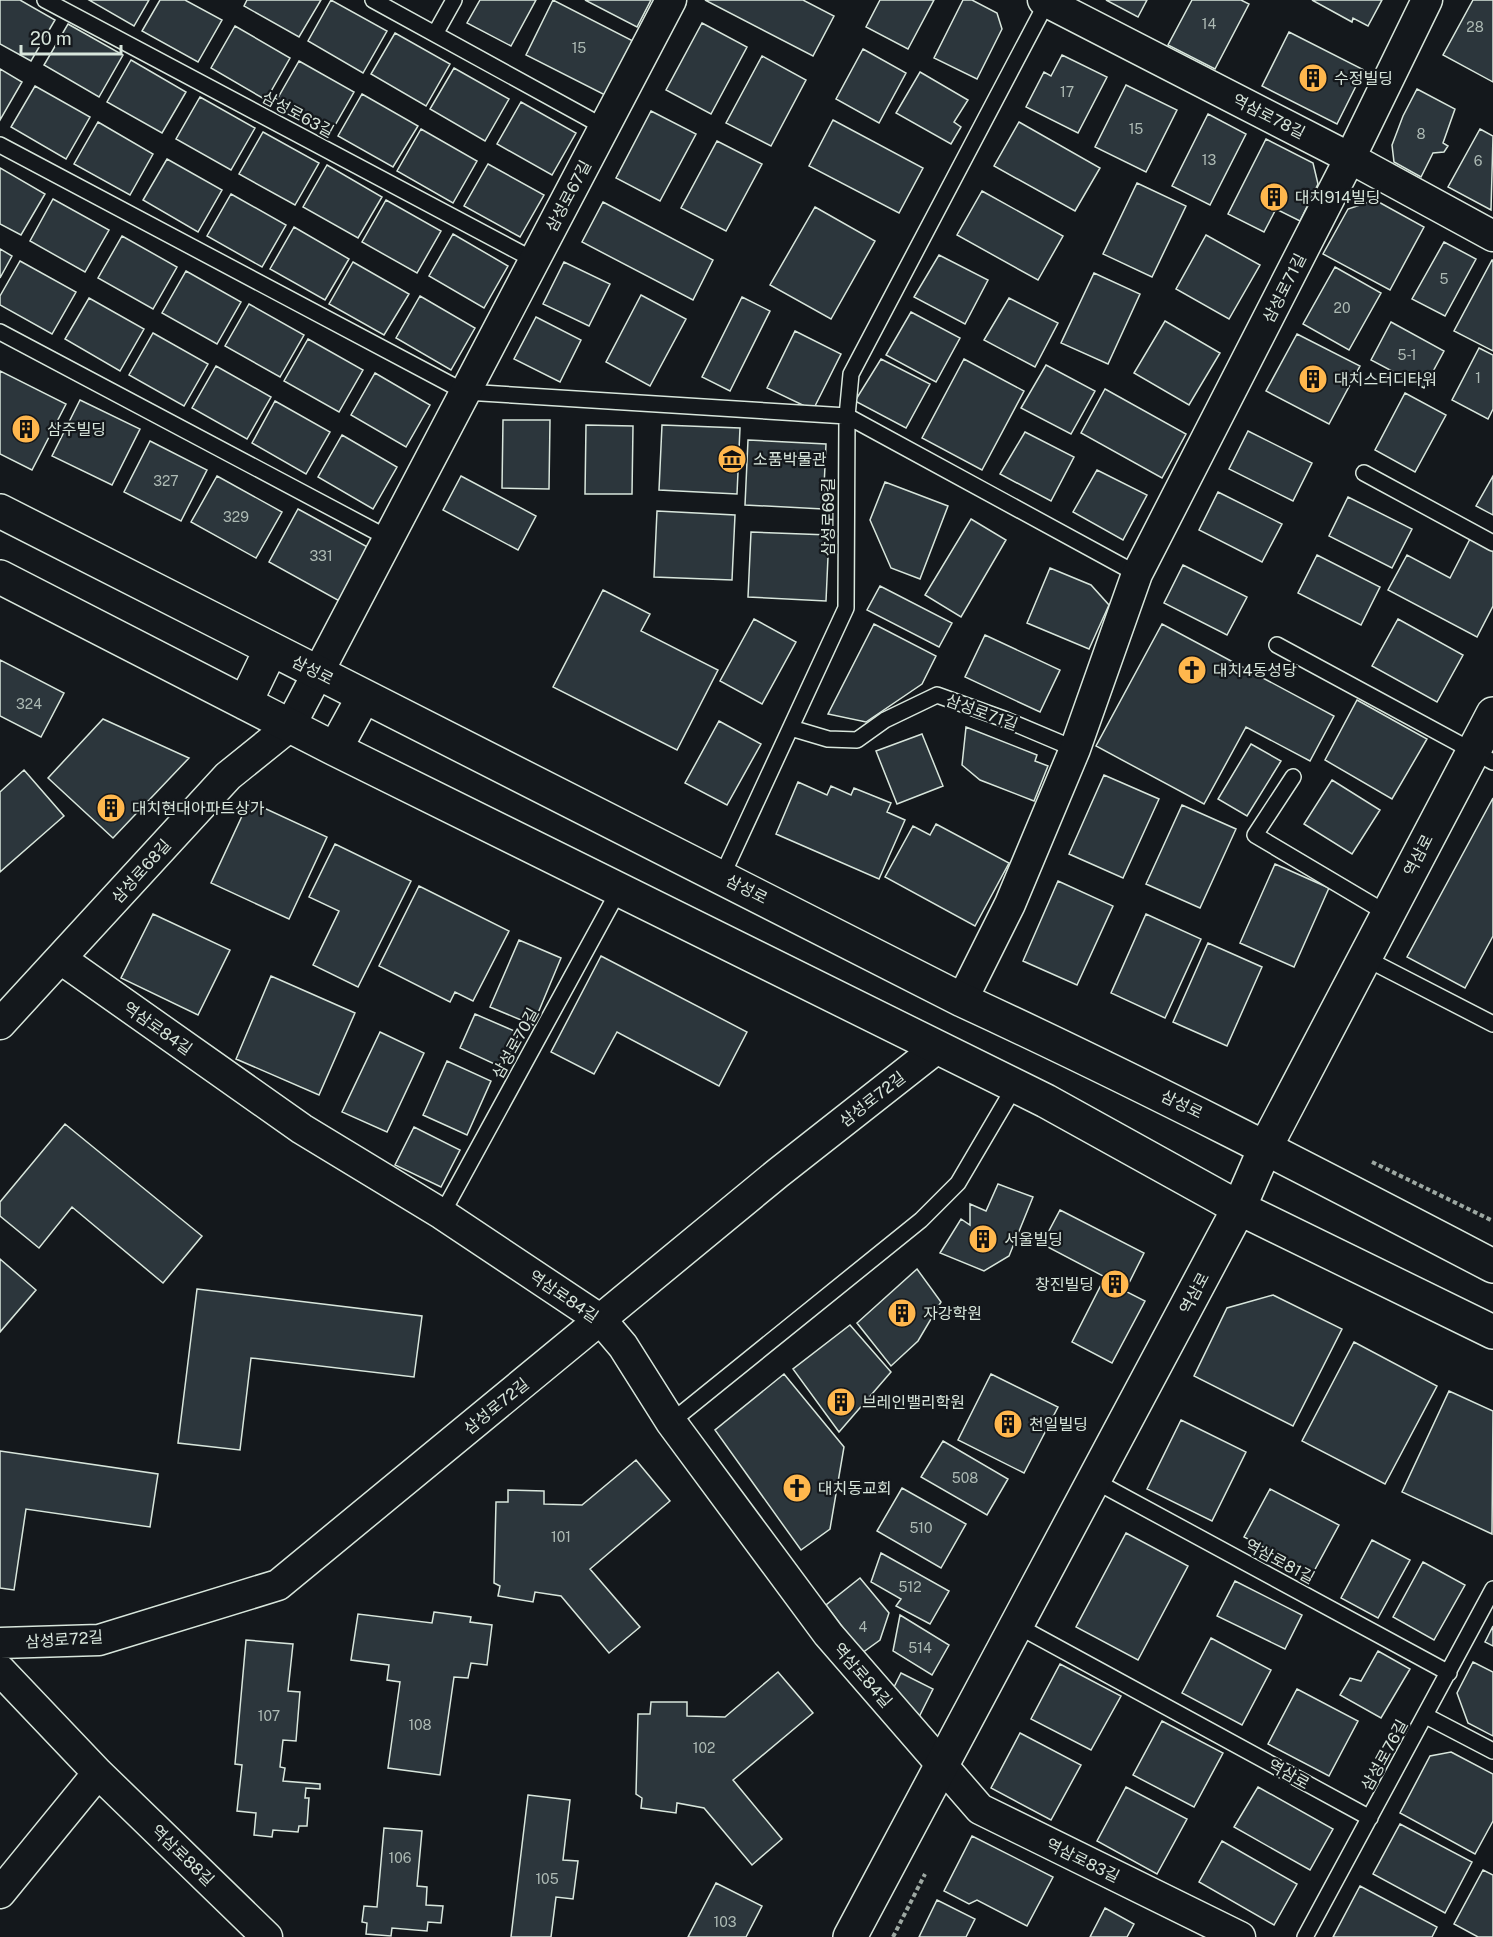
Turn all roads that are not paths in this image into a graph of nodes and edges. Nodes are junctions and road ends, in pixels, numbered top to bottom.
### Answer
1 (45, 0) edge
2 (373, 0) edge
3 (454, 0) edge
4 (671, 0) edge
5 (1427, 0) edge
6 (1046, 1) edge
7 (435, 34) junction
8 (604, 127) junction
9 (0, 145) edge
10 (1350, 158) junction
11 (1493, 236) edge
12 (534, 260) junction
13 (0, 332) edge
14 (465, 392) junction
15 (847, 416) junction
16 (1364, 473) dead end
17 (0, 511) edge
18 (388, 538) junction
19 (1493, 543) edge
20 (1137, 574) junction
21 (0, 577) edge
22 (1277, 645) dead end
23 (271, 649) junction
24 (318, 672) junction
25 (364, 696) junction
26 (245, 703) junction
27 (1493, 714) edge
28 (290, 726) junction
29 (791, 728) junction
30 (335, 748) junction
31 (1075, 749) junction
32 (1483, 757) edge
33 (1293, 777) dead end
34 (722, 876) junction
35 (619, 890) junction
36 (1388, 914) junction
37 (1365, 958) junction
38 (61, 959) junction
39 (962, 1000) junction
40 (0, 1024) edge
41 (1493, 1024) edge
42 (937, 1048) junction
43 (1015, 1086) junction
44 (1266, 1146) junction
45 (1239, 1208) junction
46 (442, 1214) junction
47 (1493, 1266) edge
48 (601, 1320) junction
49 (1493, 1332) edge
50 (671, 1422) junction
51 (1095, 1481) junction
52 (1493, 1589) edge
53 (1017, 1626) junction
54 (0, 1643) edge
55 (0, 1670) edge
56 (1449, 1673) junction
57 (1426, 1716) junction
58 (1493, 1751) edge
59 (941, 1765) junction
60 (98, 1773) junction
61 (1371, 1818) junction
62 (0, 1893) edge
63 (267, 1937) edge
64 (850, 1937) edge
65 (1239, 1937) edge
66 (1305, 1937) edge

1 - 12 lane, 삼성로63길
2 - 7 lane
3 - 7 lane
4 - 8 street, 삼성로67길
5 - 10 street, 삼성로71길
6 - 10 street, 역삼로78길
6 - 15 lane, 삼성로69길
7 - 8 lane
8 - 12 street, 삼성로67길
9 - 14 lane
10 - 11 street, 역삼로78길
10 - 20 street, 삼성로71길
12 - 14 street, 삼성로67길
13 - 18 lane
14 - 15 lane
14 - 18 street, 삼성로67길
15 - 20 lane
15 - 29 lane, 삼성로69길
16 - 19 lane
17 - 23 main road, 삼성로
18 - 24 street, 삼성로67길
20 - 31 street, 삼성로71길
21 - 26 main road
22 - 32 lane
23 - 24 main road, 삼성로
23 - 26 main road
24 - 25 main road, 삼성로
24 - 28 street, 삼성로67길
25 - 30 main road
25 - 34 main road, 삼성로
26 - 28 main road
27 - 32 main road, 역삼로
28 - 30 main road
28 - 38 street, 삼성로68길
29 - 31 lane, 삼성로71길
29 - 34 lane, 삼성로69길
30 - 35 main road
31 - 39 street, 삼성로71길
32 - 36 main road, 역삼로
33 - 36 lane
34 - 39 main road, 삼성로
35 - 42 main road
35 - 46 lane, 삼성로70길
36 - 37 main road, 역삼로
37 - 41 lane
37 - 44 main road, 역삼로
38 - 40 street, 삼성로68길
38 - 46 street, 역삼로84길
39 - 44 main road, 삼성로
42 - 43 main road
42 - 48 street, 삼성로72길
43 - 45 main road
43 - 50 lane
44 - 45 main road, 역삼로
44 - 47 main road, 삼성로
45 - 49 main road
45 - 51 main road, 역삼로
46 - 48 street, 역삼로84길
48 - 50 street, 역삼로84길
48 - 54 street, 삼성로72길
50 - 59 street, 역삼로84길
51 - 53 main road, 역삼로
51 - 56 lane, 역삼로81길
52 - 56 lane, 삼성로76길
53 - 59 main road, 역삼로
53 - 61 lane, 역삼로
55 - 60 street, 역삼로88길
56 - 57 lane, 삼성로76길
57 - 58 lane
57 - 61 lane, 삼성로76길
59 - 64 main road, 역삼로
59 - 65 street, 역삼로83길
60 - 62 street
60 - 63 street, 역삼로88길
61 - 66 lane, 삼성로76길

